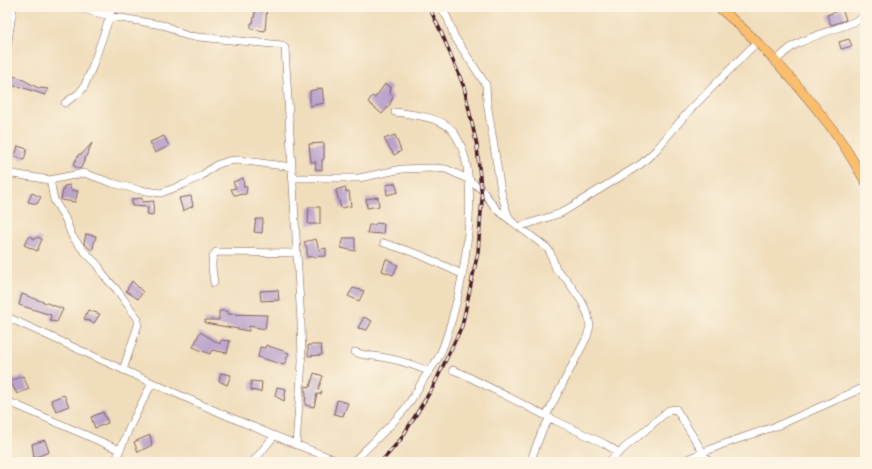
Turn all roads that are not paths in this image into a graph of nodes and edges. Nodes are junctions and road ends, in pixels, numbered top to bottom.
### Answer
1 (13, 7) edge
2 (75, 7) edge
3 (112, 7) edge
4 (441, 7) edge
5 (718, 7) edge
6 (110, 16) junction
7 (865, 17) edge
8 (757, 42) junction
9 (7, 48) edge
10 (776, 61) junction
11 (65, 104) dead end
12 (395, 112) dead end
13 (292, 167) junction
14 (7, 173) edge
15 (292, 178) junction
16 (468, 179) junction
17 (50, 180) junction
18 (865, 181) edge
19 (510, 220) junction
20 (519, 227) junction
21 (384, 243) dead end
22 (296, 253) junction
23 (462, 274) junction
24 (214, 283) dead end
25 (7, 317) edge
26 (355, 352) dead end
27 (124, 370) junction
28 (453, 370) dead end
29 (429, 371) junction
30 (152, 383) junction
31 (865, 387) edge
32 (7, 402) edge
33 (548, 417) junction
34 (274, 436) junction
35 (296, 445) junction
36 (120, 450) junction
37 (618, 452) junction
38 (704, 452) junction
39 (115, 462) edge
40 (253, 462) edge
41 (341, 462) edge
42 (353, 462) edge
43 (530, 462) edge
44 (608, 462) edge
45 (680, 462) edge
46 (710, 462) edge

1 - 9 street
2 - 6 street
3 - 6 street
4 - 19 street
5 - 8 main road
6 - 11 street
6 - 13 street
7 - 10 street
8 - 10 main road
8 - 20 street
10 - 18 main road
12 - 16 street
13 - 15 street
13 - 17 street
14 - 17 street
15 - 16 street
15 - 22 street
16 - 19 street
16 - 23 street
17 - 27 street
19 - 20 street
20 - 33 street
21 - 23 street
22 - 24 street
22 - 35 street
23 - 29 street
25 - 27 street
26 - 29 street
27 - 30 street
28 - 33 street
29 - 42 street
30 - 34 street
30 - 36 street
31 - 38 street
32 - 36 street
33 - 37 street
33 - 43 street
34 - 35 street
34 - 40 street
35 - 41 street
36 - 39 street
37 - 38 street
37 - 44 street
38 - 45 street
38 - 46 street

